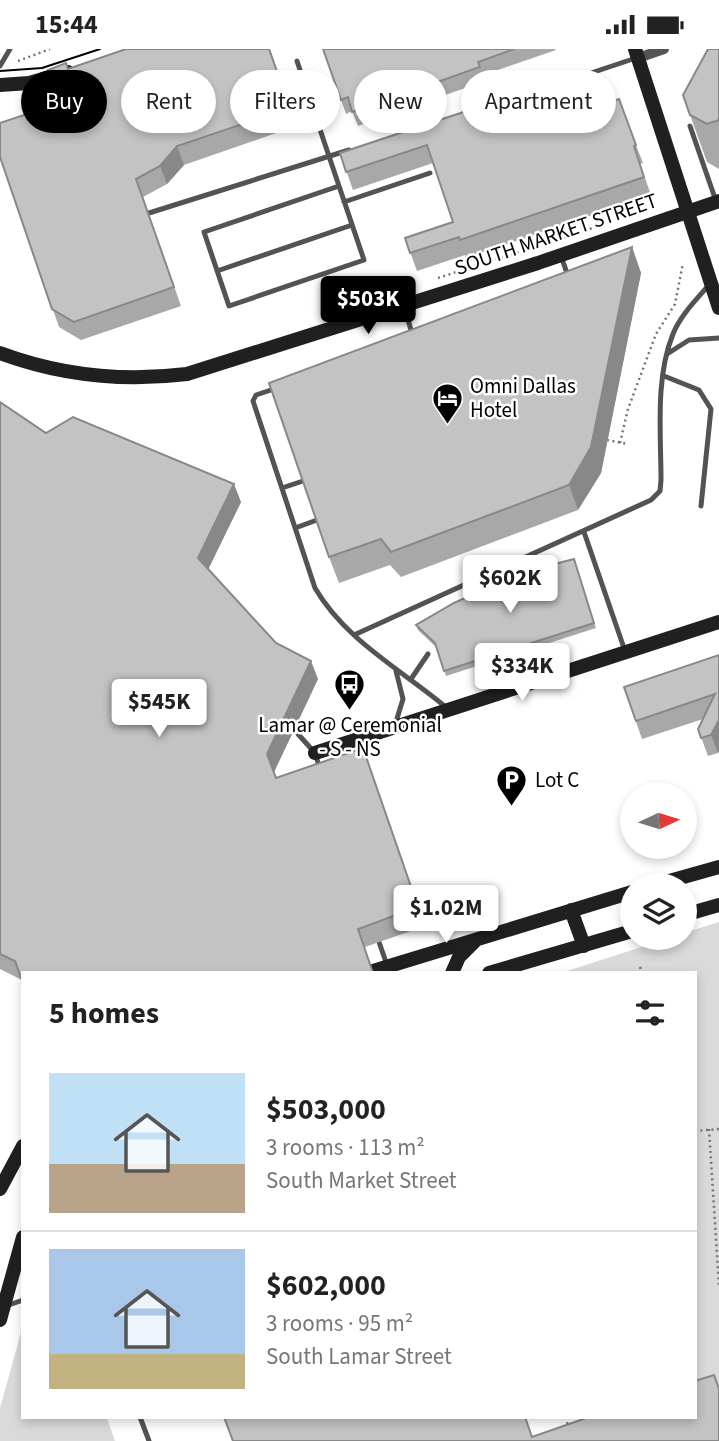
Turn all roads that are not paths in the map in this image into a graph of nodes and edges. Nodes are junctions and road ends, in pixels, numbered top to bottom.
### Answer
1 (10, 49) edge
2 (664, 49) edge
3 (636, 53) edge
4 (297, 61) dead end
5 (87, 65) edge
6 (0, 66) edge
7 (592, 70) edge
8 (0, 85) edge
9 (691, 126) edge
10 (355, 148) edge
11 (329, 157) junction
12 (430, 173) edge
13 (339, 186) junction
14 (718, 201) edge
15 (344, 202) junction
16 (688, 211) junction
17 (149, 213) edge
18 (352, 225) junction
19 (561, 255) junction
20 (217, 271) junction
21 (570, 282) edge
22 (711, 283) junction
23 (404, 306) junction
24 (719, 308) edge
25 (427, 334) edge
26 (414, 338) junction
27 (719, 338) edge
28 (401, 343) edge
29 (0, 353) edge
30 (667, 354) junction
31 (664, 376) junction
32 (282, 386) edge
33 (303, 481) edge
34 (282, 488) junction
35 (701, 506) dead end
36 (317, 520) edge
37 (295, 528) junction
38 (584, 532) junction
39 (719, 622) edge
40 (354, 635) junction
41 (625, 652) junction
42 (428, 654) dead end
43 (396, 671) junction
44 (411, 678) junction
45 (447, 708) junction
46 (394, 726) junction
47 (299, 734) dead end
48 (314, 753) junction
49 (323, 777) edge
50 (719, 867) edge
51 (697, 873) edge
52 (620, 896) edge
53 (719, 905) edge
54 (571, 910) junction
55 (697, 911) edge
56 (620, 935) edge
57 (477, 939) junction
58 (379, 942) dead end
59 (584, 946) junction
60 (389, 970) edge
61 (373, 971) edge
62 (453, 971) edge
63 (496, 971) edge
64 (21, 1150) edge
65 (0, 1189) edge
66 (21, 1244) edge
67 (21, 1301) edge
68 (1, 1312) edge
69 (141, 1419) edge
70 (149, 1441) edge

1 - 6 lane
2 - 3 street
3 - 7 lane
3 - 16 main road
4 - 11 lane
5 - 8 main road
9 - 14 lane
10 - 11 lane
11 - 13 lane
11 - 17 lane
12 - 15 lane
13 - 15 lane
13 - 20 lane
14 - 16 main road, SOUTH MARKET STREET
15 - 18 lane
16 - 19 main road, SOUTH MARKET STREET
16 - 22 main road
18 - 20 lane
18 - 20 lane
19 - 21 lane
19 - 23 main road, SOUTH MARKET STREET
22 - 24 main road
22 - 30 lane
23 - 26 lane
23 - 29 main road, SOUTH MARKET STREET
25 - 26 lane
26 - 28 lane
27 - 30 lane
30 - 31 lane
31 - 35 lane
31 - 38 lane
32 - 34 lane
33 - 34 lane
34 - 37 lane
36 - 37 lane
37 - 40 lane
38 - 40 lane
38 - 41 lane
39 - 41 main road
40 - 43 lane
41 - 45 main road
42 - 44 lane
43 - 44 lane
43 - 46 lane
44 - 45 lane
45 - 46 main road
46 - 48 main road
47 - 48 lane
48 - 49 lane
50 - 51 main road
52 - 54 main road
53 - 55 main road
54 - 57 main road
54 - 59 main road
56 - 59 main road
57 - 60 main road
57 - 62 main road
58 - 60 lane
59 - 63 main road
60 - 61 main road
64 - 65 main road
66 - 68 main road
67 - 68 lane
69 - 70 lane

